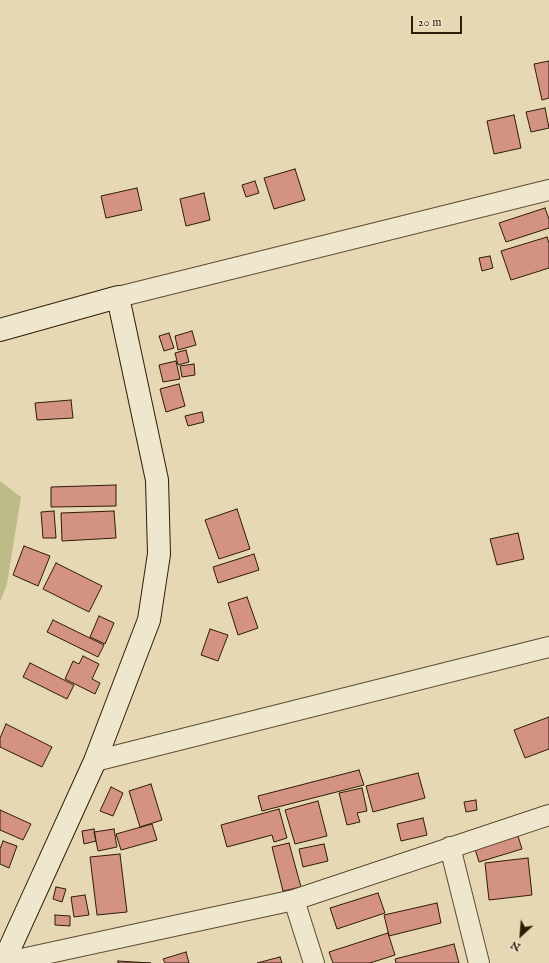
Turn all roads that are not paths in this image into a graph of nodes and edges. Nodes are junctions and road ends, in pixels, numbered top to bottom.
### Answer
1 (549, 190) edge
2 (118, 297) junction
3 (0, 330) edge
4 (549, 647) edge
5 (95, 762) junction
6 (549, 815) edge
7 (450, 847) junction
8 (294, 900) junction
9 (3, 963) edge
10 (314, 963) edge
11 (479, 963) edge

1 - 2 street
2 - 3 main road
2 - 5 main road
4 - 5 street
5 - 9 main road
6 - 7 street
7 - 8 street
7 - 11 street
8 - 9 street
8 - 10 street

